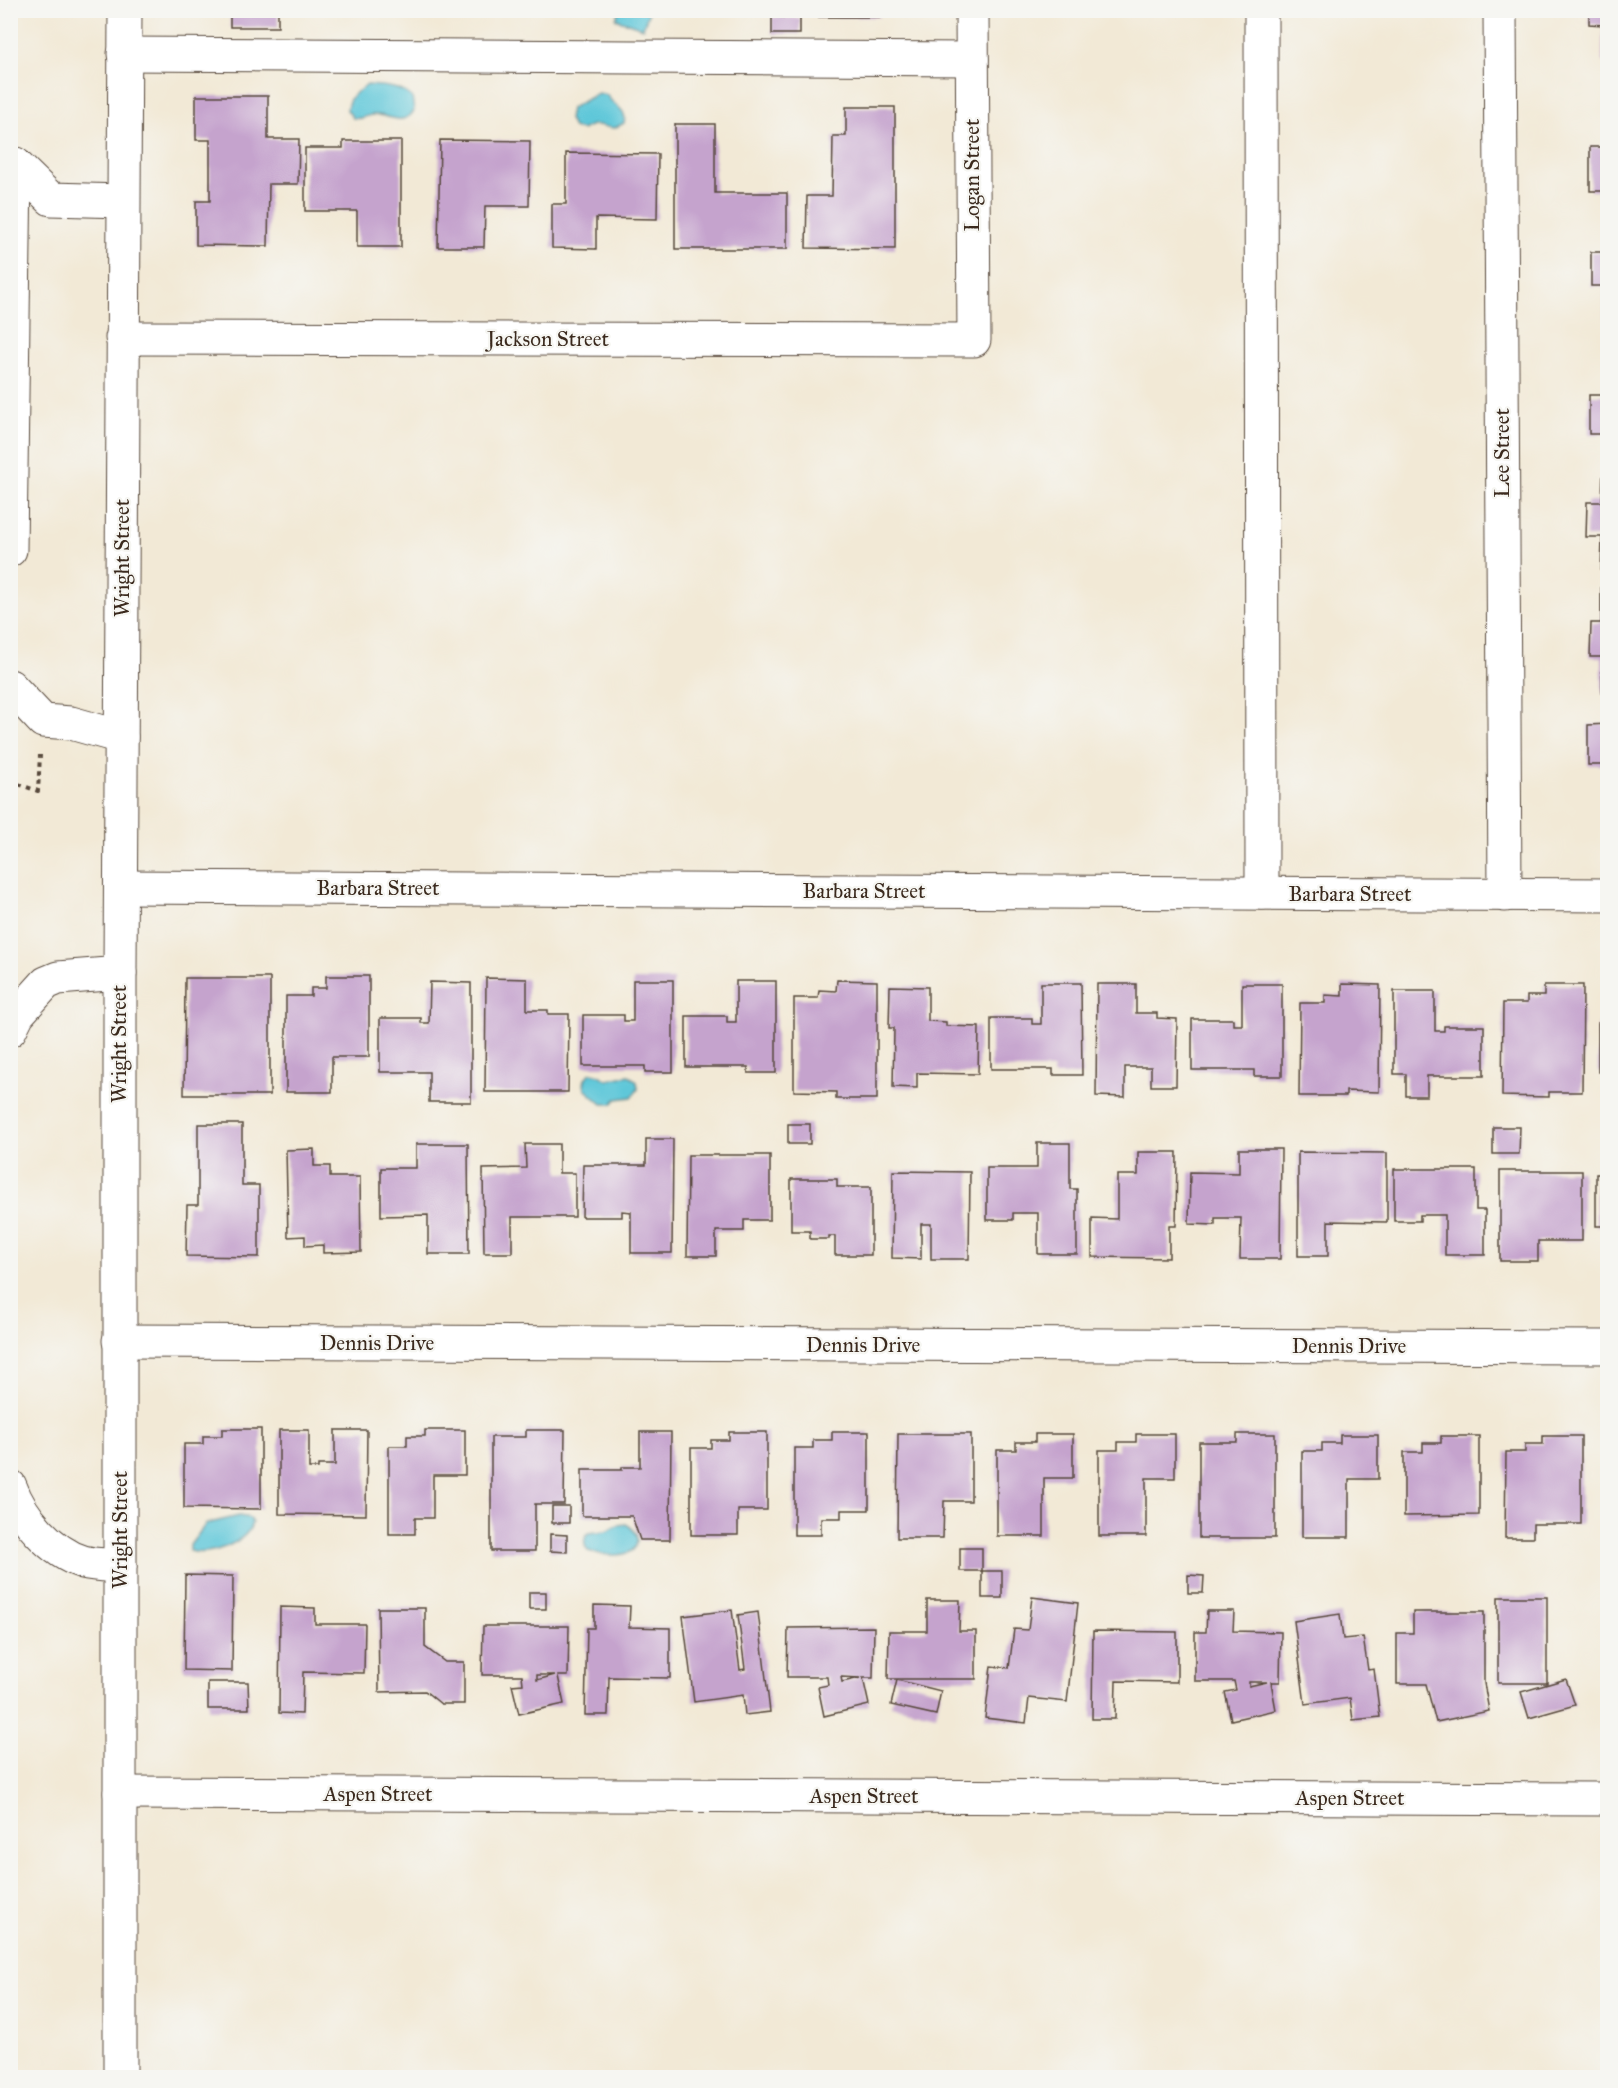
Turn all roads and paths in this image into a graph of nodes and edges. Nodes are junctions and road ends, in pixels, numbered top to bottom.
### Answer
1 (125, 10) edge
2 (972, 10) edge
3 (1261, 10) edge
4 (1500, 10) edge
5 (124, 54) junction
6 (972, 59) junction
7 (13, 164) edge
8 (123, 201) junction
9 (122, 338) junction
10 (974, 340) joint
11 (10, 550) edge
12 (10, 686) edge
13 (121, 737) junction
14 (10, 781) edge
15 (38, 791) dead end
16 (121, 887) junction
17 (1262, 894) junction
18 (1505, 895) junction
19 (1608, 895) edge
20 (120, 973) junction
21 (10, 1030) edge
22 (119, 1341) junction
23 (1608, 1347) edge
24 (10, 1486) edge
25 (120, 1566) junction
26 (120, 1793) junction
27 (1608, 1799) edge
28 (120, 2078) edge

1 - 5 street, Wright Street
2 - 6 street, Logan Street
3 - 17 street
4 - 18 street, Lee Street
5 - 6 street
5 - 8 street, Wright Street
6 - 10 street, Logan Street
7 - 8 street
7 - 11 street
8 - 9 street, Wright Street
9 - 10 street, Jackson Street
9 - 13 street, Wright Street
12 - 13 street
13 - 16 street, Wright Street
14 - 15 path
16 - 17 street, Barbara Street
16 - 20 street, Wright Street
17 - 18 street, Barbara Street
18 - 19 street, Barbara Street
20 - 21 street
20 - 22 street, Wright Street
22 - 23 street, Dennis Drive
22 - 25 street, Wright Street
24 - 25 street
25 - 26 street, Wright Street
26 - 27 street, Aspen Street
26 - 28 street, Wright Street

